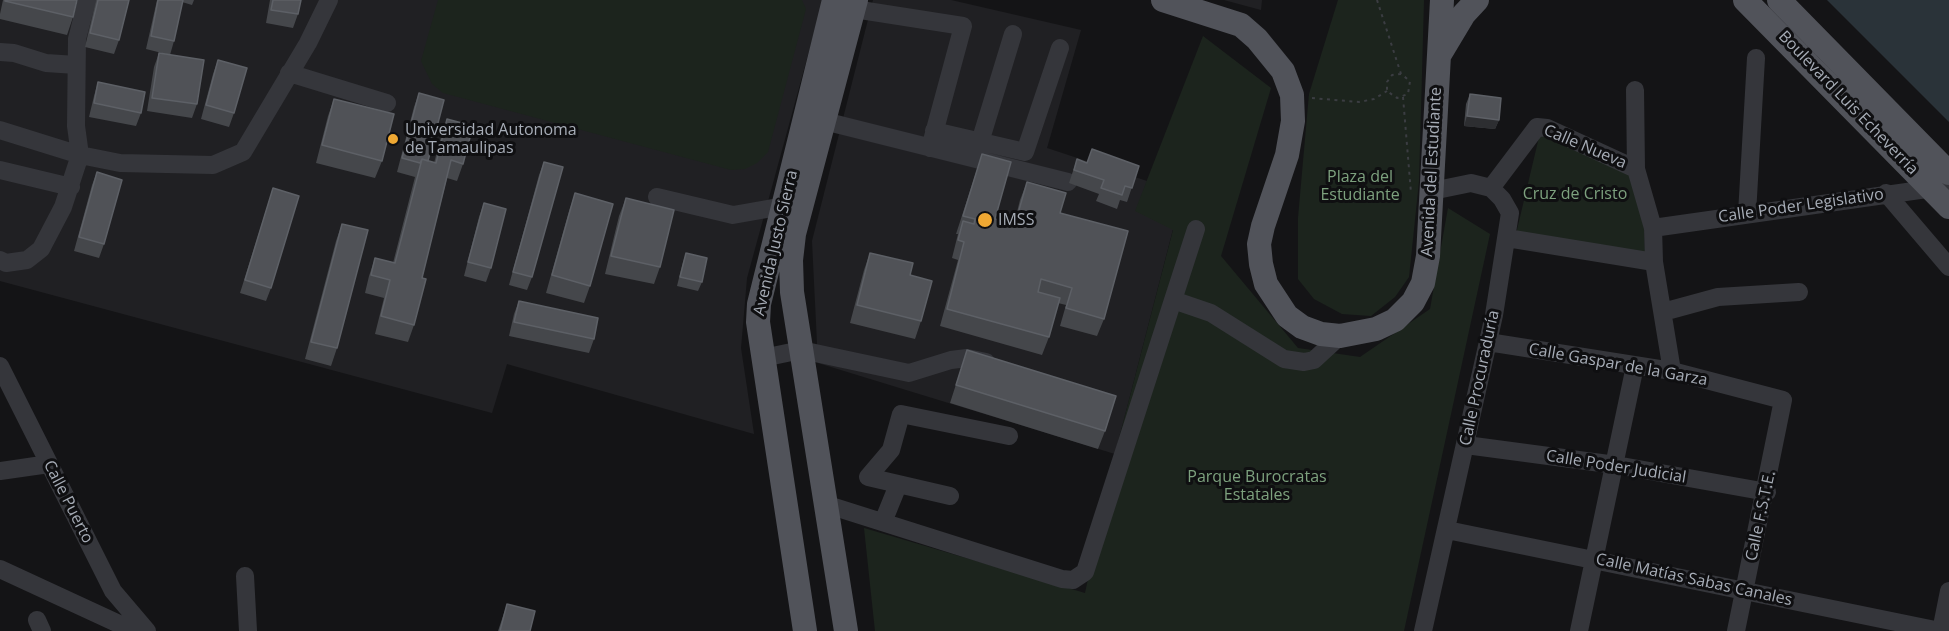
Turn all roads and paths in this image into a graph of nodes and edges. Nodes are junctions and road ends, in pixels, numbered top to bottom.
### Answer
1 (87, 0) edge
2 (329, 0) edge
3 (1163, 0) edge
4 (1377, 0) edge
5 (1442, 0) edge
6 (1477, 0) edge
7 (1745, 0) edge
8 (1779, 0) edge
9 (848, 3) edge
10 (1013, 34) dead end
11 (1060, 48) dead end
12 (0, 52) edge
13 (1439, 56) junction
14 (1756, 58) dead end
15 (76, 65) junction
16 (290, 73) junction
17 (1401, 74) junction
18 (1635, 90) dead end
19 (1388, 91) junction
20 (1292, 95) junction
21 (1403, 97) junction
22 (387, 103) dead end
23 (824, 122) junction
24 (0, 130) edge
25 (932, 140) junction
26 (980, 142) junction
27 (80, 156) junction
28 (1636, 169) junction
29 (0, 170) edge
30 (1949, 173) edge
31 (1068, 182) dead end
32 (1939, 186) edge
33 (71, 187) junction
34 (1491, 188) junction
35 (1886, 194) junction
36 (657, 196) dead end
37 (1422, 197) junction
38 (784, 206) junction
39 (1949, 207) edge
40 (1747, 214) junction
41 (1653, 228) junction
42 (1196, 229) dead end
43 (1507, 238) junction
44 (0, 260) edge
45 (1654, 262) junction
46 (1949, 267) edge
47 (1799, 292) dead end
48 (1173, 300) junction
49 (1663, 312) junction
50 (1340, 336) junction
51 (1488, 342) junction
52 (801, 350) junction
53 (763, 357) junction
54 (999, 365) edge
55 (0, 366) edge
56 (1635, 366) junction
57 (1672, 371) junction
58 (1783, 400) joint
59 (1009, 436) dead end
60 (1466, 445) junction
61 (49, 464) junction
62 (1616, 465) junction
63 (0, 471) edge
64 (898, 485) junction
65 (1767, 492) junction
66 (950, 496) dead end
67 (825, 504) junction
68 (884, 522) junction
69 (1447, 530) junction
70 (1594, 560) junction
71 (0, 569) edge
72 (245, 576) dead end
73 (1745, 591) junction
74 (1949, 591) edge
75 (845, 627) edge
76 (134, 631) edge
77 (147, 631) edge
78 (248, 631) edge
79 (805, 631) edge
80 (811, 631) edge
81 (1424, 631) edge
82 (1579, 631) edge
83 (1736, 631) edge
84 (1940, 631) edge

1 - 15 street
2 - 16 street
3 - 20 main road, Avenida del Estudiante
4 - 17 path
5 - 13 main road, Avenida del Estudiante
6 - 13 main road
7 - 32 main road, Boulevard Luis Echeverría
8 - 30 main road, Boulevard Luis Echeverría
9 - 23 main road, Avenida Justo Sierra
9 - 25 street
9 - 38 main road, Avenida Justo Sierra
10 - 26 street
11 - 26 street
12 - 15 street
13 - 37 main road, Avenida del Estudiante
14 - 40 street
15 - 27 street
16 - 22 street
16 - 27 street
17 - 19 path
17 - 21 path
18 - 28 street
19 - 20 path
19 - 21 path
20 - 50 main road, Avenida del Estudiante
21 - 37 path
23 - 25 street
23 - 52 main road, Avenida Justo Sierra
24 - 27 street
25 - 26 street
25 - 31 street
27 - 33 street
28 - 34 street, Calle Nueva
28 - 41 street
29 - 33 street
32 - 35 street, Calle Poder Legislativo
32 - 39 main road, Boulevard Luis Echeverría
33 - 44 street
34 - 37 street
34 - 43 street, Calle Procuraduría
35 - 40 street, Calle Poder Legislativo
35 - 46 street
36 - 38 street
37 - 50 main road, Avenida del Estudiante
38 - 53 main road, Avenida Justo Sierra
40 - 41 street, Calle Poder Legislativo
41 - 45 street
42 - 48 street
43 - 45 street
43 - 51 street, Calle Procuraduría
45 - 49 street
47 - 49 street
48 - 50 street
48 - 68 street
49 - 57 street
51 - 56 street, Calle Gaspar de la Garza
51 - 60 street, Calle Procuraduría
52 - 53 street
52 - 54 street
52 - 67 main road, Avenida Justo Sierra
53 - 79 main road, Avenida Justo Sierra
55 - 61 street, Calle Puerto
56 - 57 street, Calle Gaspar de la Garza
56 - 62 street
57 - 58 street, Calle Gaspar de la Garza
58 - 65 street, Calle F.S.T.E.
59 - 64 street
60 - 62 street, Calle Poder Judicial
60 - 69 street, Calle Procuraduría
61 - 63 street
61 - 77 street, Calle Puerto
62 - 65 street, Calle Poder Judicial
62 - 70 street
64 - 66 street
64 - 68 street
65 - 73 street, Calle F.S.T.E.
67 - 68 street
67 - 75 main road, Avenida Justo Sierra
69 - 70 street, Calle Matías Sabas Canales
69 - 81 street, Calle Procuraduría
70 - 73 street, Calle Matías Sabas Canales
70 - 82 street
71 - 76 street
72 - 78 street
73 - 83 street, Calle F.S.T.E.
73 - 84 street, Calle Matías Sabas Canales
74 - 84 street
75 - 80 main road

